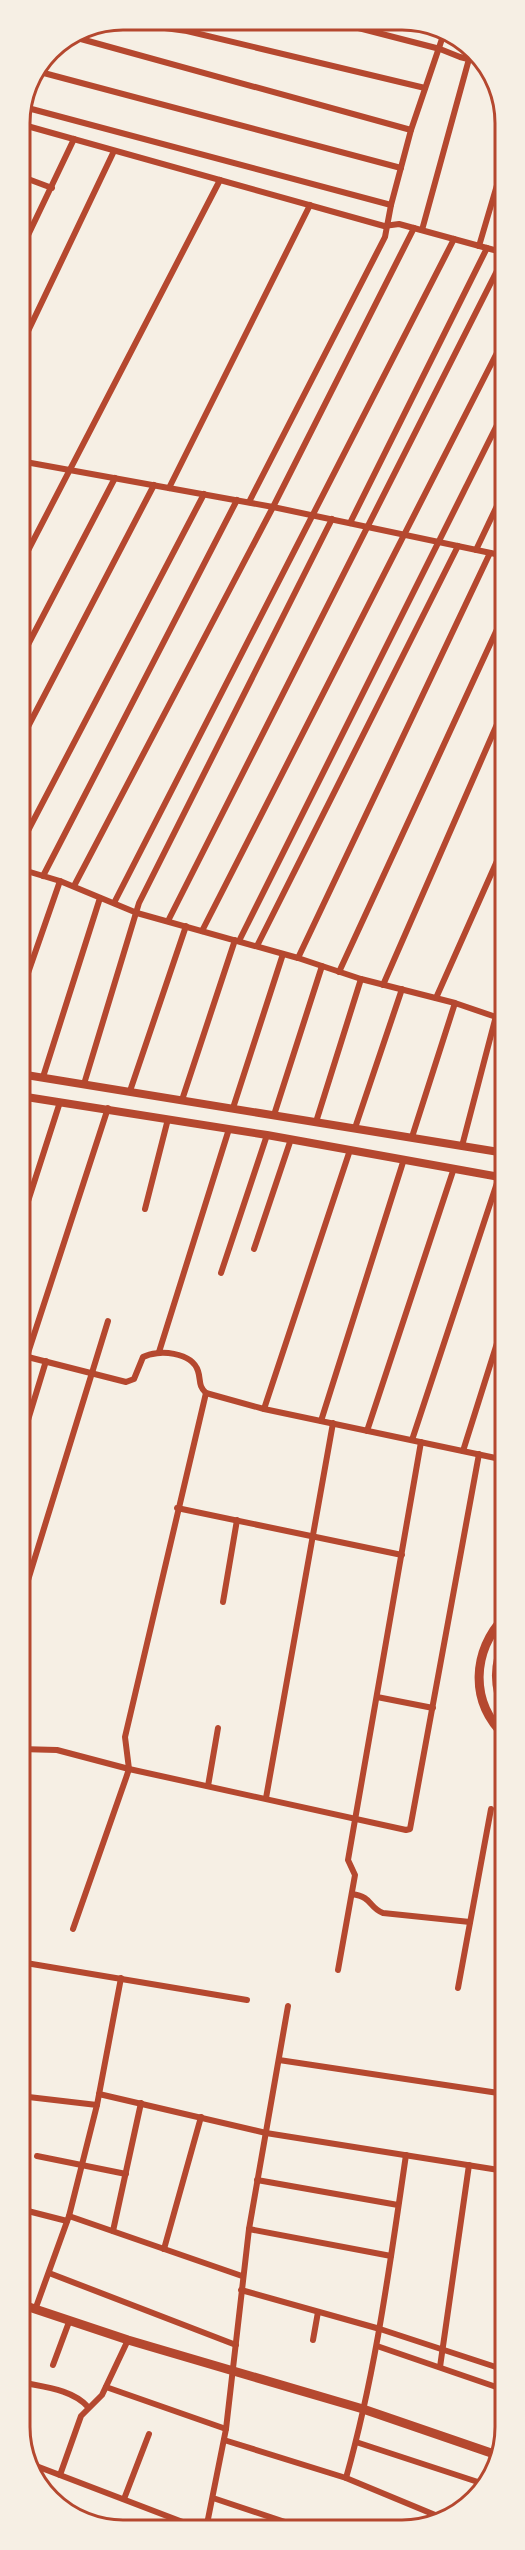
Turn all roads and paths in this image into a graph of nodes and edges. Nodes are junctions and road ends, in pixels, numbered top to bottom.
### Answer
1 (180, 30) edge
2 (366, 30) edge
3 (82, 39) edge
4 (442, 39) edge
5 (440, 49) junction
6 (469, 59) joint
7 (45, 73) edge
8 (425, 88) junction
9 (31, 109) edge
10 (30, 127) edge
11 (411, 130) junction
12 (74, 139) junction
13 (114, 151) junction
14 (401, 168) junction
15 (30, 180) edge
16 (220, 180) junction
17 (52, 188) junction
18 (495, 198) edge
19 (310, 205) junction
20 (391, 206) junction
21 (387, 226) junction
22 (414, 228) junction
23 (422, 230) junction
24 (30, 232) edge
25 (453, 239) junction
26 (483, 247) junction
27 (495, 251) edge
28 (495, 274) edge
29 (30, 327) edge
30 (495, 357) edge
31 (495, 429) edge
32 (30, 463) edge
33 (69, 470) junction
34 (115, 478) junction
35 (154, 485) junction
36 (169, 488) junction
37 (204, 494) junction
38 (237, 500) junction
39 (249, 502) junction
40 (273, 507) junction
41 (495, 510) edge
42 (312, 514) junction
43 (332, 519) junction
44 (350, 523) junction
45 (369, 527) junction
46 (404, 534) junction
47 (439, 542) junction
48 (30, 546) edge
49 (458, 546) junction
50 (476, 550) junction
51 (495, 550) edge
52 (493, 553) junction
53 (495, 634) edge
54 (30, 641) edge
55 (30, 723) edge
56 (495, 729) edge
57 (30, 827) edge
58 (495, 865) edge
59 (30, 871) edge
60 (43, 876) junction
61 (60, 881) junction
62 (74, 886) junction
63 (100, 897) junction
64 (114, 903) junction
65 (137, 913) junction
66 (168, 921) junction
67 (186, 926) junction
68 (202, 931) junction
69 (237, 941) junction
70 (257, 946) junction
71 (283, 954) junction
72 (298, 958) junction
73 (322, 966) junction
74 (30, 967) edge
75 (339, 972) junction
76 (361, 979) junction
77 (383, 985) junction
78 (402, 989) junction
79 (436, 998) junction
80 (455, 1003) junction
81 (495, 1016) edge
82 (495, 1020) edge
83 (30, 1075) edge
84 (43, 1077) junction
85 (84, 1084) junction
86 (130, 1091) junction
87 (30, 1098) edge
88 (182, 1100) junction
89 (60, 1102) junction
90 (108, 1108) junction
91 (233, 1108) junction
92 (274, 1115) junction
93 (168, 1119) junction
94 (316, 1122) junction
95 (355, 1128) junction
96 (229, 1129) junction
97 (267, 1135) junction
98 (412, 1137) junction
99 (291, 1139) junction
100 (462, 1146) junction
101 (350, 1150) junction
102 (495, 1151) edge
103 (404, 1159) junction
104 (454, 1168) junction
105 (495, 1176) edge
106 (30, 1195) edge
107 (495, 1197) edge
108 (145, 1209) dead end
109 (254, 1249) dead end
110 (221, 1273) dead end
111 (108, 1321) dead end
112 (30, 1335) edge
113 (495, 1350) edge
114 (159, 1352) junction
115 (30, 1357) edge
116 (46, 1361) junction
117 (92, 1373) junction
118 (206, 1393) junction
119 (264, 1409) junction
120 (30, 1413) edge
121 (321, 1421) junction
122 (333, 1424) junction
123 (367, 1431) junction
124 (412, 1440) junction
125 (421, 1442) junction
126 (463, 1451) junction
127 (479, 1454) junction
128 (495, 1458) edge
129 (177, 1508) junction
130 (237, 1520) junction
131 (313, 1535) junction
132 (402, 1555) junction
133 (30, 1574) edge
134 (223, 1602) dead end
135 (495, 1631) edge
136 (377, 1697) junction
137 (433, 1708) junction
138 (495, 1724) edge
139 (218, 1728) dead end
140 (30, 1749) edge
141 (129, 1768) junction
142 (208, 1786) junction
143 (266, 1798) junction
144 (491, 1809) dead end
145 (356, 1818) junction
146 (352, 1894) junction
147 (470, 1922) junction
148 (73, 1929) dead end
149 (30, 1964) edge
150 (338, 1970) dead end
151 (121, 1978) junction
152 (458, 1988) dead end
153 (248, 2000) dead end
154 (288, 2006) dead end
155 (279, 2060) junction
156 (495, 2092) edge
157 (99, 2094) junction
158 (30, 2097) edge
159 (141, 2103) junction
160 (97, 2105) junction
161 (201, 2117) junction
162 (266, 2133) junction
163 (405, 2155) junction
164 (37, 2156) dead end
165 (82, 2165) junction
166 (469, 2165) junction
167 (495, 2169) edge
168 (126, 2174) junction
169 (256, 2180) junction
170 (398, 2205) junction
171 (30, 2211) edge
172 (68, 2219) junction
173 (249, 2229) junction
174 (113, 2231) junction
175 (164, 2249) junction
176 (391, 2256) junction
177 (49, 2273) junction
178 (242, 2276) junction
179 (241, 2290) junction
180 (30, 2308) edge
181 (35, 2310) junction
182 (318, 2312) junction
183 (69, 2322) junction
184 (380, 2329) junction
185 (128, 2340) junction
186 (313, 2340) dead end
187 (236, 2345) junction
188 (377, 2346) junction
189 (442, 2349) junction
190 (53, 2365) dead end
191 (440, 2367) junction
192 (495, 2367) edge
193 (233, 2371) junction
194 (30, 2384) edge
195 (495, 2386) edge
196 (106, 2387) junction
197 (88, 2407) junction
198 (363, 2409) junction
199 (226, 2429) junction
200 (149, 2434) dead end
201 (224, 2440) junction
202 (356, 2442) junction
203 (491, 2453) edge
204 (40, 2467) edge
205 (60, 2475) junction
206 (346, 2478) junction
207 (477, 2482) edge
208 (213, 2498) junction
209 (124, 2499) junction
210 (434, 2514) edge
211 (178, 2520) edge
212 (208, 2520) edge
213 (279, 2520) edge

1 - 8 street
2 - 5 street
3 - 11 street
4 - 5 street
5 - 6 street
5 - 8 street
6 - 23 street
7 - 14 street
8 - 11 street
9 - 20 street
10 - 12 street
11 - 14 street
12 - 13 street
12 - 17 street
13 - 16 street
13 - 29 street
14 - 20 street
15 - 17 street
16 - 19 street
16 - 33 street
17 - 24 street
18 - 26 street
19 - 21 street
19 - 36 street
20 - 21 street
21 - 22 street
21 - 39 street
22 - 23 street
22 - 40 street
23 - 25 street
25 - 26 street
25 - 42 street
26 - 27 street
26 - 44 street
28 - 45 street
30 - 46 street
31 - 47 street
32 - 33 street
33 - 34 street
33 - 48 street
34 - 35 street
34 - 54 street
35 - 36 street
35 - 55 street
36 - 37 street
37 - 38 street
37 - 57 street
38 - 39 street
38 - 60 street
39 - 40 street
40 - 42 street
40 - 62 street
41 - 50 street
42 - 43 street
42 - 64 street
43 - 44 street
43 - 65 street
44 - 45 street
45 - 46 street
45 - 66 street
46 - 47 street
46 - 68 street
47 - 49 street
47 - 69 street
49 - 50 street
49 - 70 street
50 - 52 street
51 - 52 street
52 - 72 street
53 - 75 street
56 - 77 street
58 - 79 street
59 - 60 street
60 - 61 street
61 - 62 street
61 - 74 street
62 - 63 street
63 - 64 street
63 - 84 street
64 - 65 street
65 - 66 street
65 - 85 street
66 - 67 street
67 - 68 street
67 - 86 street
68 - 69 street
69 - 70 street
69 - 88 street
70 - 71 street
71 - 72 street
71 - 91 street
72 - 73 street
73 - 75 street
73 - 92 street
75 - 76 street
76 - 77 street
76 - 94 street
77 - 78 street
78 - 79 street
78 - 95 street
79 - 80 street
80 - 81 street
80 - 98 street
82 - 100 street
83 - 84 main road
84 - 85 main road
85 - 86 main road
86 - 88 main road
87 - 89 main road
88 - 91 main road
89 - 90 main road
89 - 106 street
90 - 93 main road
90 - 112 street
91 - 92 main road
92 - 94 main road
93 - 96 main road
93 - 108 street
94 - 95 main road
95 - 98 main road
96 - 97 main road
96 - 114 street
97 - 99 main road
97 - 110 street
98 - 100 main road
99 - 101 main road
99 - 109 street
100 - 102 main road
101 - 103 main road
101 - 119 street
103 - 104 main road
103 - 121 street
104 - 105 main road
104 - 123 street
107 - 124 street
111 - 117 street
113 - 126 street
114 - 117 street
114 - 118 street
115 - 116 street
116 - 117 street
116 - 120 street
117 - 133 street
118 - 119 street
118 - 129 street
119 - 121 street
121 - 122 street
122 - 123 street
122 - 131 street
123 - 124 street
124 - 125 street
125 - 126 street
125 - 132 street
126 - 127 street
127 - 128 street
127 - 137 street
129 - 130 street
129 - 141 street
130 - 131 street
130 - 134 street
131 - 132 street
131 - 143 street
132 - 136 street
135 - 138 main road
136 - 137 street
136 - 145 street
137 - 145 street
139 - 142 street
140 - 141 street
141 - 142 street
141 - 148 street
142 - 143 street
143 - 145 street
144 - 147 street
145 - 146 street
146 - 147 street
146 - 150 street
147 - 152 street
149 - 151 street
151 - 153 street
151 - 157 street
154 - 155 street
155 - 156 street
155 - 162 street
157 - 159 street
157 - 160 street
158 - 160 street
159 - 161 street
159 - 168 street
160 - 165 street
161 - 162 street
161 - 175 street
162 - 163 street
162 - 169 street
163 - 166 street
163 - 170 street
164 - 165 street
165 - 168 street
165 - 172 street
166 - 167 street
166 - 189 street
168 - 174 street
169 - 170 street
169 - 173 street
170 - 176 street
171 - 172 street
172 - 174 street
172 - 177 street
173 - 176 street
173 - 178 street
174 - 175 street
175 - 178 street
176 - 184 street
177 - 181 street
177 - 187 street
178 - 179 street
179 - 182 street
179 - 187 street
180 - 181 main road
181 - 183 main road
182 - 184 street
182 - 186 street
183 - 185 main road
183 - 190 street
184 - 188 street
184 - 189 street
185 - 193 main road
185 - 196 street
187 - 193 street
188 - 191 street
188 - 198 street
189 - 191 street
189 - 192 street
191 - 195 street
193 - 198 main road
193 - 199 street
194 - 197 street
196 - 197 street
196 - 199 street
197 - 205 street
198 - 202 street
198 - 203 main road
199 - 201 street
200 - 209 street
201 - 206 street
201 - 208 street
202 - 206 street
202 - 207 street
204 - 205 street
205 - 209 street
206 - 210 street
208 - 212 street
208 - 213 street
209 - 211 street

